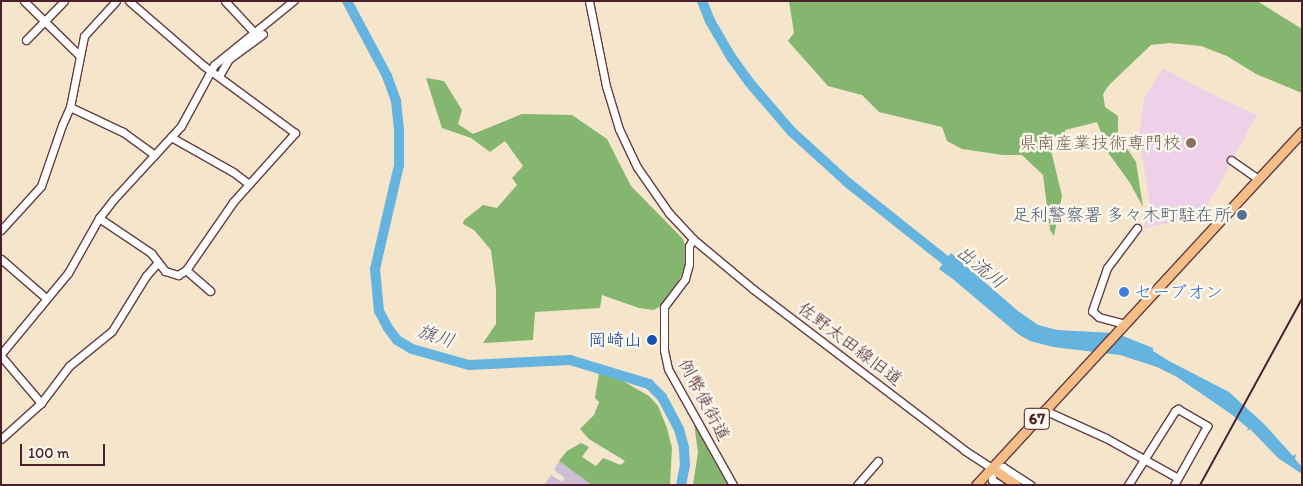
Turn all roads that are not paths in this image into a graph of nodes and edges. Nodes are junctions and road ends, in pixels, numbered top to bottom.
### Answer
1 (24, 1) edge
2 (64, 1) edge
3 (116, 1) edge
4 (128, 1) edge
5 (225, 1) edge
6 (293, 1) edge
7 (589, 1) edge
8 (44, 21) junction
9 (251, 29) dead end
10 (259, 36) dead end
11 (26, 40) dead end
12 (79, 55) junction
13 (211, 70) junction
14 (219, 76) junction
15 (70, 107) junction
16 (1302, 132) edge
17 (172, 138) junction
18 (155, 155) junction
19 (1230, 160) dead end
20 (1258, 179) junction
21 (249, 184) junction
22 (99, 218) junction
23 (1136, 228) dead end
24 (1, 230) edge
25 (693, 239) junction
26 (1, 259) edge
27 (158, 262) junction
28 (186, 270) junction
29 (210, 291) dead end
30 (46, 298) junction
31 (1125, 324) junction
32 (1, 355) edge
33 (41, 402) junction
34 (1044, 410) junction
35 (1, 440) edge
36 (1144, 459) junction
37 (878, 460) dead end
38 (992, 468) junction
39 (1176, 481) edge
40 (733, 485) edge
41 (858, 485) edge
42 (976, 485) edge
43 (1000, 485) edge
44 (1016, 485) edge
45 (1031, 485) edge
46 (1128, 485) edge

1 - 8 street
2 - 8 street
3 - 12 street
4 - 13 street
5 - 9 street
6 - 13 street
7 - 25 street
8 - 11 street
8 - 12 street
10 - 14 street
12 - 15 street
13 - 14 street
13 - 17 street
14 - 21 street
15 - 18 street
15 - 24 street
16 - 20 main road, 67
17 - 18 street
17 - 21 street
18 - 22 street
19 - 20 street
20 - 31 main road, 67
21 - 28 street
22 - 27 street
22 - 30 street
23 - 31 street
25 - 38 street, 佐野太田線旧道
25 - 40 street, 例幣使街道
26 - 30 street
27 - 28 street
27 - 33 street
28 - 29 street
30 - 32 street
31 - 34 main road, 67
32 - 33 street
33 - 35 street
34 - 36 street
34 - 38 main road, 67
36 - 39 street
36 - 39 street
36 - 46 street
37 - 41 street
38 - 42 main road, 67
38 - 43 street
38 - 44 main road
38 - 45 street

